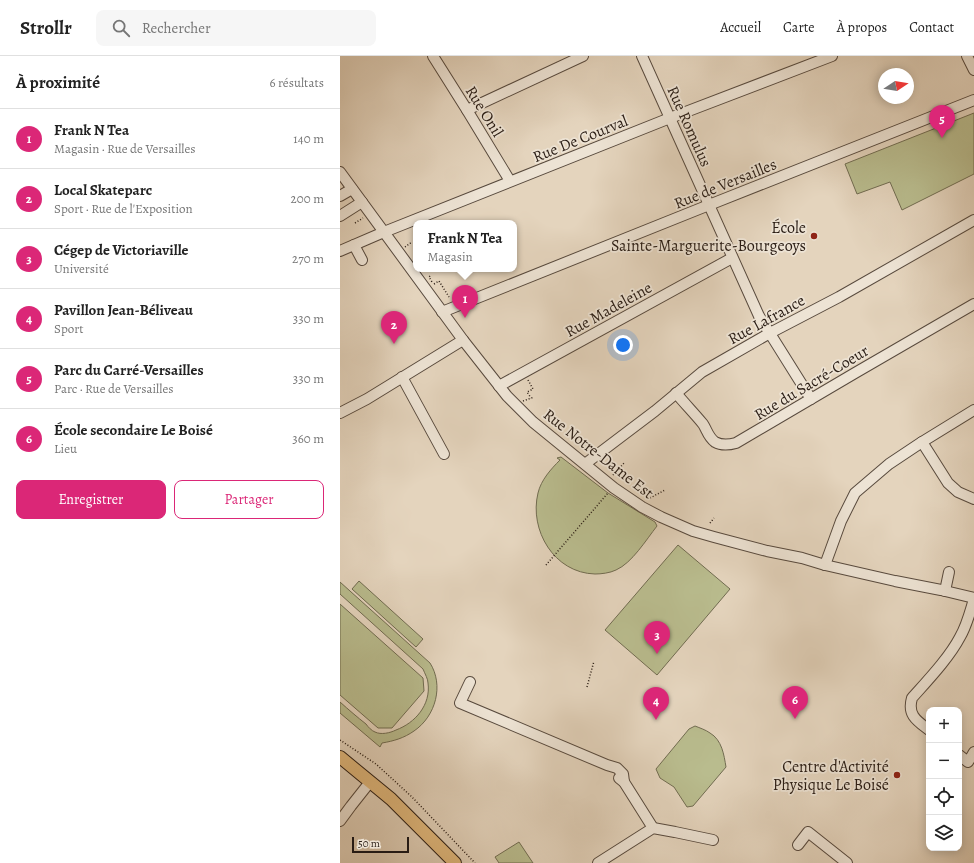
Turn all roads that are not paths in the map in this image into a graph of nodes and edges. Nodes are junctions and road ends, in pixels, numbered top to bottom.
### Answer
1 (433, 56) edge
2 (583, 56) edge
3 (642, 56) edge
4 (832, 56) edge
5 (967, 56) edge
6 (974, 70) edge
7 (974, 100) edge
8 (467, 110) junction
9 (670, 118) junction
10 (341, 174) edge
11 (510, 181) junction
12 (352, 189) junction
13 (340, 196) edge
14 (364, 204) junction
15 (709, 205) junction
16 (348, 218) edge
17 (413, 220) edge
18 (414, 220) edge
19 (974, 220) edge
20 (384, 232) junction
21 (354, 245) junction
22 (340, 251) edge
23 (732, 258) junction
24 (362, 260) dead end
25 (974, 304) edge
26 (442, 312) junction
27 (770, 333) junction
28 (463, 340) junction
29 (402, 377) junction
30 (498, 386) junction
31 (676, 393) junction
32 (811, 399) junction
33 (974, 410) edge
34 (340, 413) edge
35 (922, 442) junction
36 (444, 454) dead end
37 (585, 464) junction
38 (974, 499) edge
39 (825, 565) junction
40 (949, 572) dead end
41 (945, 591) junction
42 (974, 599) edge
43 (470, 682) dead end
44 (926, 728) edge
45 (974, 752) edge
46 (340, 757) edge
47 (962, 757) edge
48 (370, 782) junction
49 (340, 820) edge
50 (654, 828) junction
51 (713, 840) dead end
52 (798, 845) dead end
53 (455, 863) edge
54 (598, 863) edge
55 (847, 863) edge

1 - 8 street, Rue Onil
2 - 8 street
3 - 9 street, Rue Romulus
4 - 9 street, Rue De Courval
5 - 6 street
7 - 15 street, Rue de Versailles
8 - 11 street, Rue Onil
9 - 11 street, Rue De Courval
9 - 15 street, Rue Romulus
10 - 12 street, Rue Notre-Dame Est
11 - 18 street, Rue De Courval
12 - 13 street
12 - 14 street, Rue Notre-Dame Est
14 - 16 street
14 - 20 street, Rue Notre-Dame Est
15 - 23 street, Rue Romulus
15 - 26 street, Rue de Versailles
17 - 20 street, Rue De Courval
19 - 27 street, Rue Lafrance
20 - 21 street, Rue De Courval
20 - 26 street, Rue Notre-Dame Est
21 - 22 street, Rue De Courval
21 - 24 street
23 - 27 street, Rue Romulus
23 - 30 street, Rue Madeleine
25 - 32 street, Rue du Sacré-Coeur
26 - 28 street, Rue Notre-Dame Est
27 - 31 street, Rue Lafrance
27 - 32 street, Rue Romulus
28 - 29 street
28 - 30 street, Rue Notre-Dame Est
29 - 34 street
29 - 36 street
30 - 37 street, Rue Notre-Dame Est
31 - 32 street, Rue du Sacré-Coeur
31 - 37 street, Rue Lafrance
33 - 35 street
35 - 38 street
35 - 39 street
37 - 39 street, Rue Notre-Dame Est
39 - 41 street, Rue Notre-Dame Est
40 - 41 street
41 - 42 street, Rue Notre-Dame Est
42 - 44 street
43 - 50 street
45 - 47 street
46 - 48 main road
48 - 49 street
48 - 53 main road
50 - 51 street
50 - 54 street
52 - 55 street

